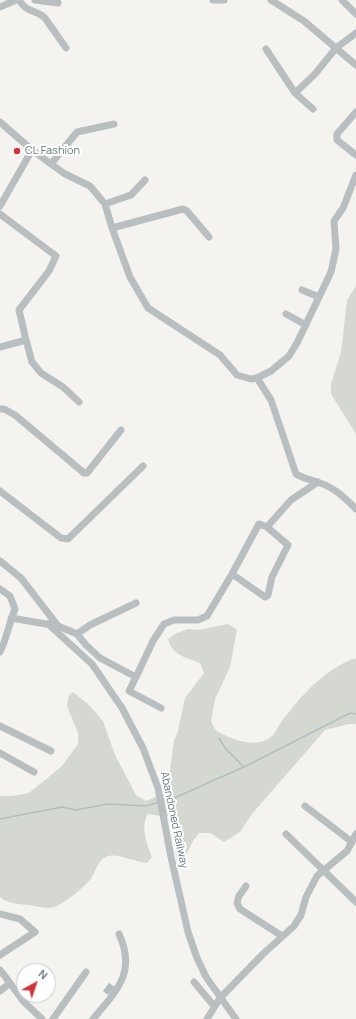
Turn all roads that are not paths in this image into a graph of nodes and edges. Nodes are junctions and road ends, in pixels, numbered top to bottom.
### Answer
1 (16, 0) edge
2 (19, 0) edge
3 (35, 0) edge
4 (213, 0) edge
5 (224, 0) edge
6 (271, 0) edge
7 (342, 0) edge
8 (58, 3) dead end
9 (0, 7) edge
10 (356, 14) edge
11 (355, 35) edge
12 (66, 48) dead end
13 (266, 48) dead end
14 (336, 48) junction
15 (356, 65) edge
16 (295, 93) junction
17 (313, 109) dead end
18 (356, 112) edge
19 (0, 122) edge
20 (114, 124) dead end
21 (32, 150) junction
22 (356, 155) edge
23 (51, 164) junction
24 (356, 175) edge
25 (145, 180) dead end
26 (353, 189) edge
27 (105, 204) junction
28 (0, 206) edge
29 (0, 214) edge
30 (112, 228) junction
31 (209, 237) dead end
32 (302, 290) dead end
33 (319, 297) junction
34 (286, 314) dead end
35 (306, 324) junction
36 (26, 340) junction
37 (0, 347) edge
38 (257, 378) junction
39 (79, 402) dead end
40 (0, 409) edge
41 (121, 430) dead end
42 (143, 466) dead end
43 (318, 482) junction
44 (0, 491) edge
45 (356, 509) edge
46 (267, 527) junction
47 (0, 561) edge
48 (232, 574) junction
49 (0, 588) edge
50 (136, 603) dead end
51 (11, 618) junction
52 (48, 624) junction
53 (58, 626) junction
54 (3, 628) edge
55 (78, 634) junction
56 (0, 652) edge
57 (136, 678) junction
58 (161, 708) dead end
59 (0, 726) edge
60 (51, 751) dead end
61 (0, 753) edge
62 (34, 772) dead end
63 (305, 806) dead end
64 (286, 834) dead end
65 (356, 834) edge
66 (352, 842) junction
67 (324, 869) junction
68 (246, 886) dead end
69 (356, 902) edge
70 (0, 914) edge
71 (119, 934) dead end
72 (282, 936) junction
73 (0, 955) edge
74 (0, 970) edge
75 (86, 972) dead end
76 (194, 982) dead end
77 (10, 983) junction
78 (0, 991) edge
79 (220, 998) junction
80 (214, 1006) junction
81 (42, 1019) edge
82 (53, 1019) edge
83 (93, 1019) edge
84 (207, 1019) edge
85 (236, 1019) edge

1 - 9 street
2 - 12 street
3 - 8 street
4 - 5 street
6 - 14 street
7 - 10 street
11 - 14 street
13 - 16 street
14 - 15 street
14 - 16 street
16 - 17 street
18 - 22 street
19 - 21 street
20 - 23 street
21 - 23 street
21 - 28 street
23 - 27 street
24 - 26 street
25 - 27 street
26 - 33 street
27 - 30 street
29 - 36 street
30 - 31 street
30 - 38 street
32 - 33 street
33 - 35 street
34 - 35 street
35 - 38 street
36 - 37 street
36 - 39 street
38 - 43 street
40 - 41 street
42 - 44 street
43 - 45 street
43 - 46 street
46 - 48 street
46 - 48 street
47 - 53 street
48 - 57 street
49 - 51 street
50 - 55 street
51 - 52 street
51 - 54 street
52 - 53 street
52 - 79 street, Abandoned Railway
53 - 55 street
54 - 56 street
55 - 57 street
57 - 58 street
59 - 60 street
61 - 62 street
63 - 66 street
64 - 67 street
65 - 66 street
66 - 67 street
67 - 69 street
67 - 72 street
68 - 72 street
70 - 73 street
71 - 83 street
72 - 79 street
74 - 77 street
75 - 82 street
76 - 80 street
77 - 78 street
77 - 81 street
79 - 80 street
79 - 85 street, Abandoned Railway
80 - 84 street

